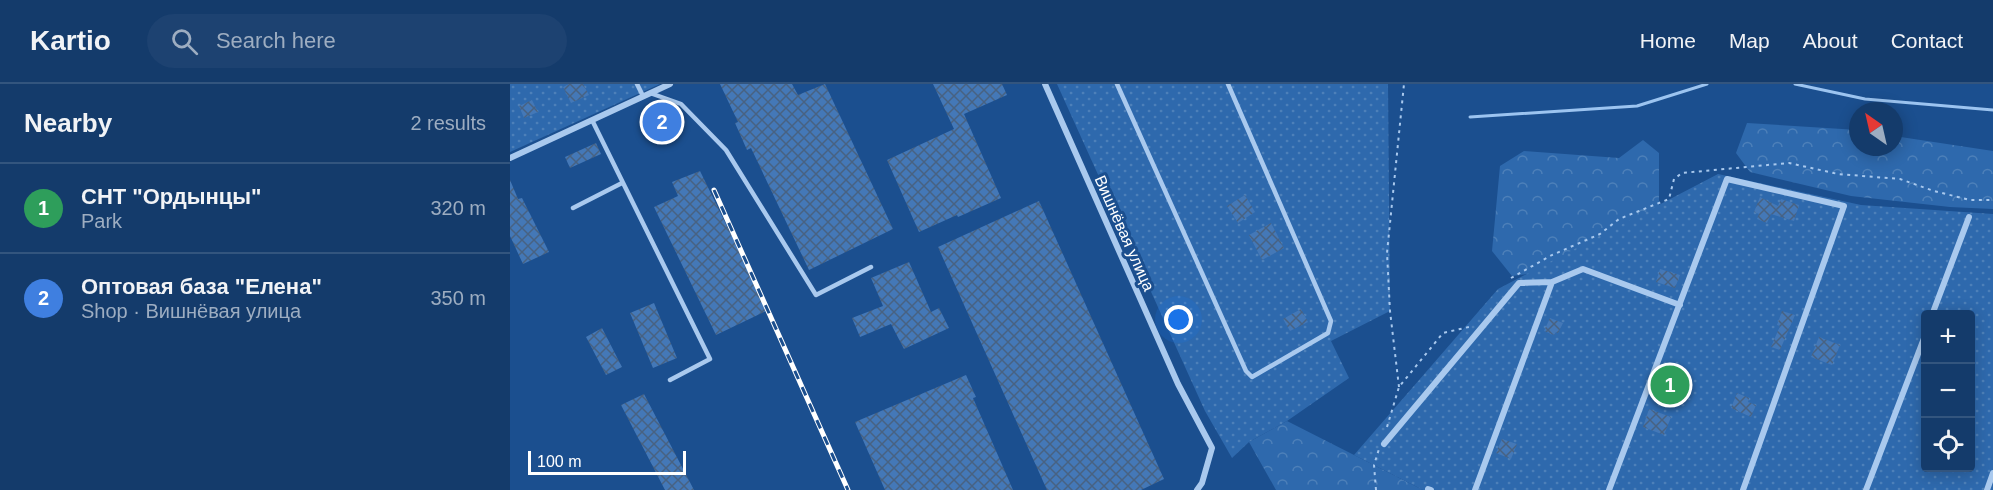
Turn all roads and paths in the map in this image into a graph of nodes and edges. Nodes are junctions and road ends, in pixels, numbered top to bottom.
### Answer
1 (637, 84) edge
2 (670, 84) edge
3 (1045, 84) edge
4 (1117, 84) edge
5 (1228, 84) edge
6 (1404, 84) edge
7 (647, 94) junction
8 (592, 120) junction
9 (510, 158) edge
10 (622, 183) junction
11 (1993, 200) edge
12 (573, 208) dead end
13 (1969, 217) dead end
14 (871, 267) dead end
15 (1552, 282) junction
16 (1510, 291) junction
17 (1680, 305) junction
18 (1934, 310) edge
19 (1475, 325) dead end
20 (1921, 346) edge
21 (670, 380) dead end
22 (1400, 387) junction
23 (1385, 432) dead end
24 (1383, 443) joint
25 (1993, 473) edge
26 (1197, 490) edge
27 (1376, 490) edge
28 (1474, 490) edge
29 (1610, 490) edge
30 (1743, 490) edge
31 (1866, 490) edge
32 (1987, 490) edge

1 - 7 lane
2 - 7 street
3 - 26 street, Вишнёвая улица
4 - 5 lane
6 - 22 path
7 - 8 street
7 - 14 lane
8 - 9 street
8 - 10 lane
10 - 12 lane
10 - 21 lane
11 - 16 path
13 - 18 street
15 - 16 street
15 - 17 street
15 - 28 street
16 - 24 street
17 - 29 street
17 - 30 street
19 - 22 path
20 - 31 street
22 - 23 path
24 - 27 path
25 - 32 street

